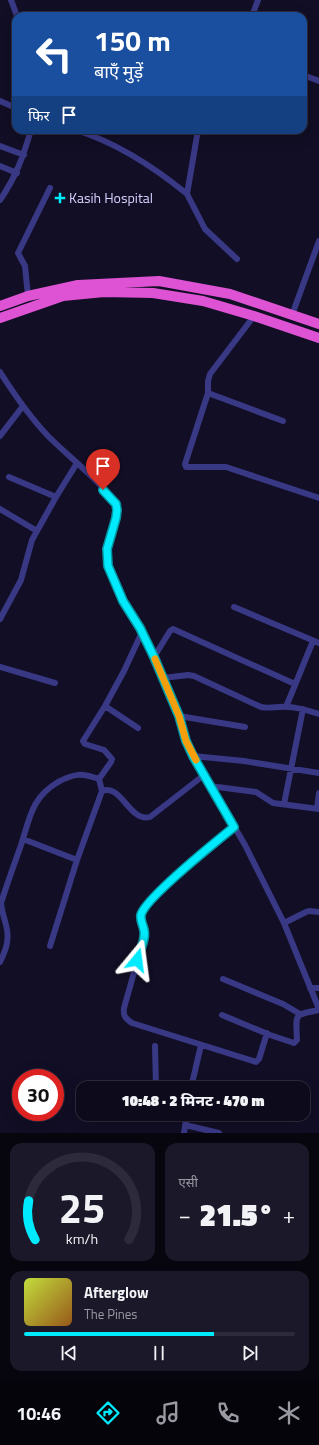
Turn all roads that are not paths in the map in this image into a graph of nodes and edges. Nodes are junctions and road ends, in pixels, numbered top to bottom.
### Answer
1 (11, 0) edge
2 (258, 0) edge
3 (16, 12) edge
4 (254, 12) edge
5 (307, 76) edge
6 (319, 81) edge
7 (0, 101) edge
8 (12, 106) edge
9 (30, 134) edge
10 (90, 134) edge
11 (197, 134) edge
12 (0, 146) edge
13 (24, 155) junction
14 (0, 166) edge
15 (17, 173) junction
16 (50, 188) dead end
17 (187, 194) junction
18 (0, 199) edge
19 (319, 241) edge
20 (237, 259) dead end
21 (28, 296) junction
22 (0, 306) edge
23 (292, 315) junction
24 (254, 316) junction
25 (0, 318) edge
26 (319, 324) edge
27 (319, 338) edge
28 (0, 372) edge
29 (208, 393) junction
30 (23, 406) junction
31 (283, 421) dead end
32 (0, 436) edge
33 (77, 463) junction
34 (9, 477) dead end
35 (56, 496) junction
36 (319, 498) edge
37 (0, 510) edge
38 (37, 531) junction
39 (234, 607) dead end
40 (0, 619) edge
41 (142, 632) junction
42 (316, 642) edge
43 (154, 657) junction
44 (0, 667) edge
45 (163, 678) junction
46 (55, 683) dead end
47 (295, 684) junction
48 (105, 706) junction
49 (286, 707) junction
50 (303, 709) junction
51 (319, 714) edge
52 (179, 716) junction
53 (245, 727) dead end
54 (138, 728) dead end
55 (193, 756) junction
56 (291, 768) junction
57 (319, 772) edge
58 (204, 775) junction
59 (99, 779) junction
60 (210, 786) junction
61 (102, 791) junction
62 (319, 793) edge
63 (284, 804) junction
64 (318, 809) edge
65 (234, 827) junction
66 (23, 839) junction
67 (77, 860) junction
68 (319, 912) edge
69 (284, 923) junction
70 (50, 946) dead end
71 (0, 962) edge
72 (223, 979) dead end
73 (310, 988) junction
74 (319, 988) edge
75 (319, 1009) edge
76 (300, 1014) junction
77 (222, 1015) dead end
78 (267, 1033) junction
79 (201, 1045) junction
80 (155, 1046) dead end
81 (156, 1081) edge
82 (193, 1081) edge
83 (186, 1121) edge
84 (186, 1125) junction
85 (184, 1133) edge
86 (219, 1133) edge

1 - 3 street
2 - 4 street
5 - 6 street
7 - 8 street
9 - 13 street
10 - 17 street
11 - 17 street
12 - 13 street
13 - 15 street
14 - 15 street
15 - 18 street
16 - 21 street
17 - 20 street
19 - 23 street
21 - 22 highway
21 - 23 highway
23 - 26 highway
24 - 25 highway
24 - 27 highway
24 - 29 street
28 - 30 street
29 - 31 street
29 - 36 street
30 - 32 street
30 - 33 street
33 - 35 street
33 - 41 street
34 - 35 street
35 - 38 street
37 - 38 street
38 - 40 street
39 - 42 street
41 - 43 street
41 - 48 street
42 - 47 street
43 - 45 street
43 - 47 street
44 - 46 street
45 - 49 street
45 - 52 street
47 - 49 street
48 - 54 street
48 - 59 street
49 - 50 street
50 - 51 street
50 - 56 street
52 - 53 street
52 - 55 street
55 - 56 street
55 - 58 street
56 - 57 street
56 - 63 street
58 - 60 street
58 - 61 street
59 - 61 street
59 - 66 street
60 - 63 street
60 - 65 street
61 - 67 street
62 - 64 street
63 - 64 street
65 - 69 street
65 - 79 street
66 - 67 street
66 - 71 street
67 - 70 street
68 - 69 street
69 - 73 street
72 - 76 street
73 - 74 street
73 - 75 street
75 - 76 street
76 - 78 street
77 - 78 street
78 - 79 street
79 - 82 street
80 - 81 street
83 - 84 street
84 - 85 street
84 - 86 street

